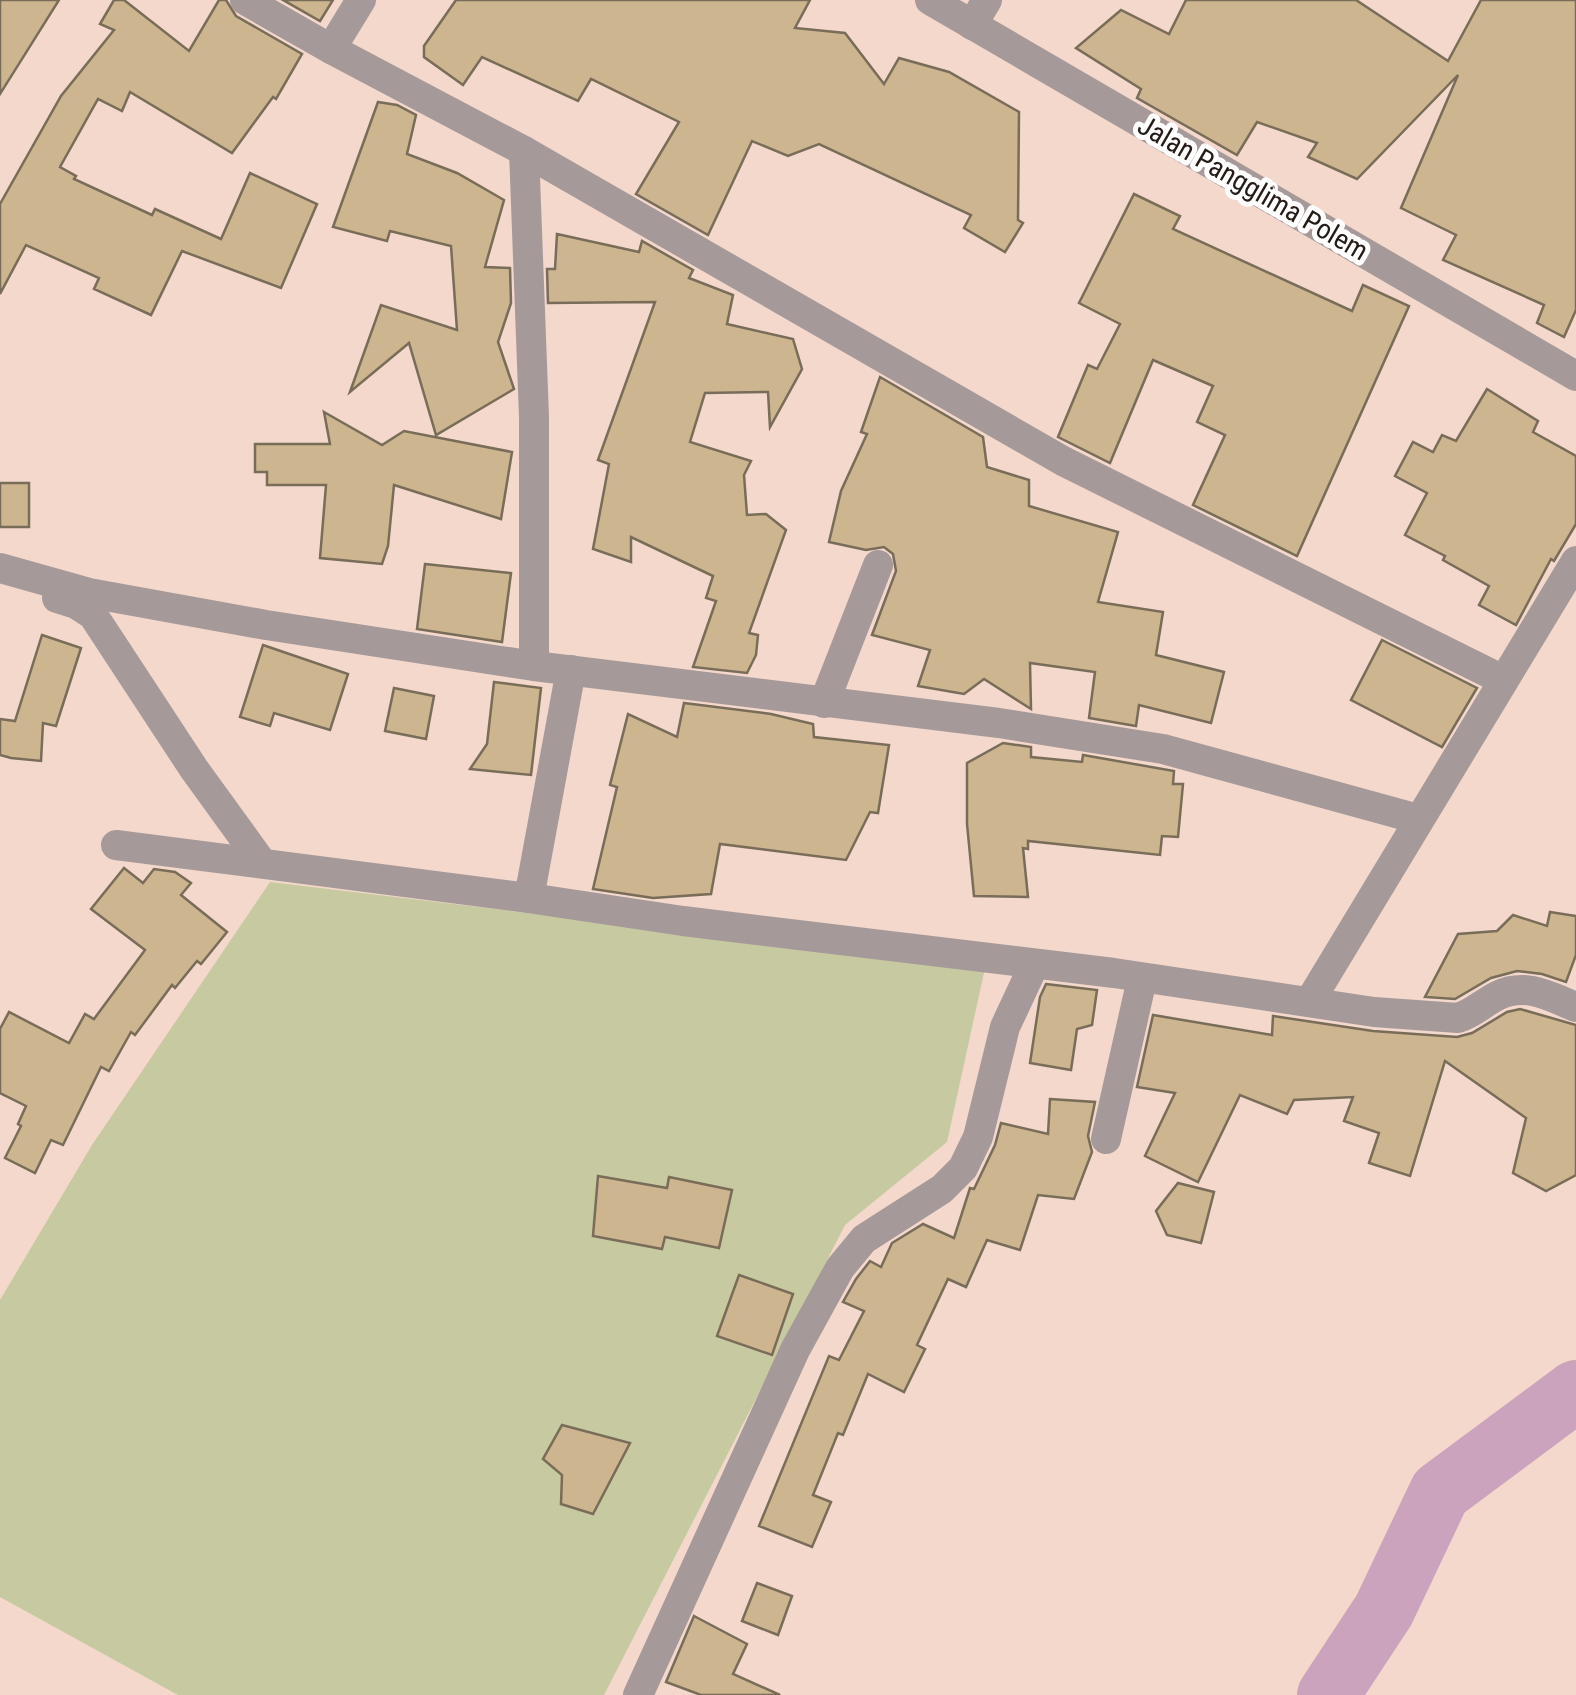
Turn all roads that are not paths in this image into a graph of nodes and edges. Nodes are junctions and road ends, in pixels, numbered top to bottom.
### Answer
1 (246, 0) edge
2 (361, 0) edge
3 (930, 0) edge
4 (979, 12) edge
5 (331, 50) junction
6 (524, 151) junction
7 (1576, 376) edge
8 (1576, 561) edge
9 (878, 565) dead end
10 (0, 568) edge
11 (0, 586) edge
12 (534, 666) junction
13 (571, 670) junction
14 (1503, 680) junction
15 (824, 703) junction
16 (1418, 818) junction
17 (116, 845) dead end
18 (262, 863) junction
19 (529, 898) junction
20 (1034, 964) junction
21 (1142, 978) junction
22 (1310, 1001) junction
23 (1576, 1006) edge
24 (1106, 1139) dead end
25 (638, 1695) edge

1 - 5 street
2 - 5 street
3 - 4 street, Jalan Pangglima Polem
4 - 7 street, Jalan Pangglima Polem
5 - 6 street
6 - 12 street
6 - 14 street
8 - 14 street
9 - 15 street
10 - 12 street
11 - 18 street
12 - 13 street
13 - 15 street
13 - 19 street
14 - 16 street
15 - 16 street
16 - 22 street
17 - 18 street
18 - 19 street
19 - 20 street
20 - 21 street
20 - 25 street
21 - 22 street
21 - 24 street
22 - 23 street

